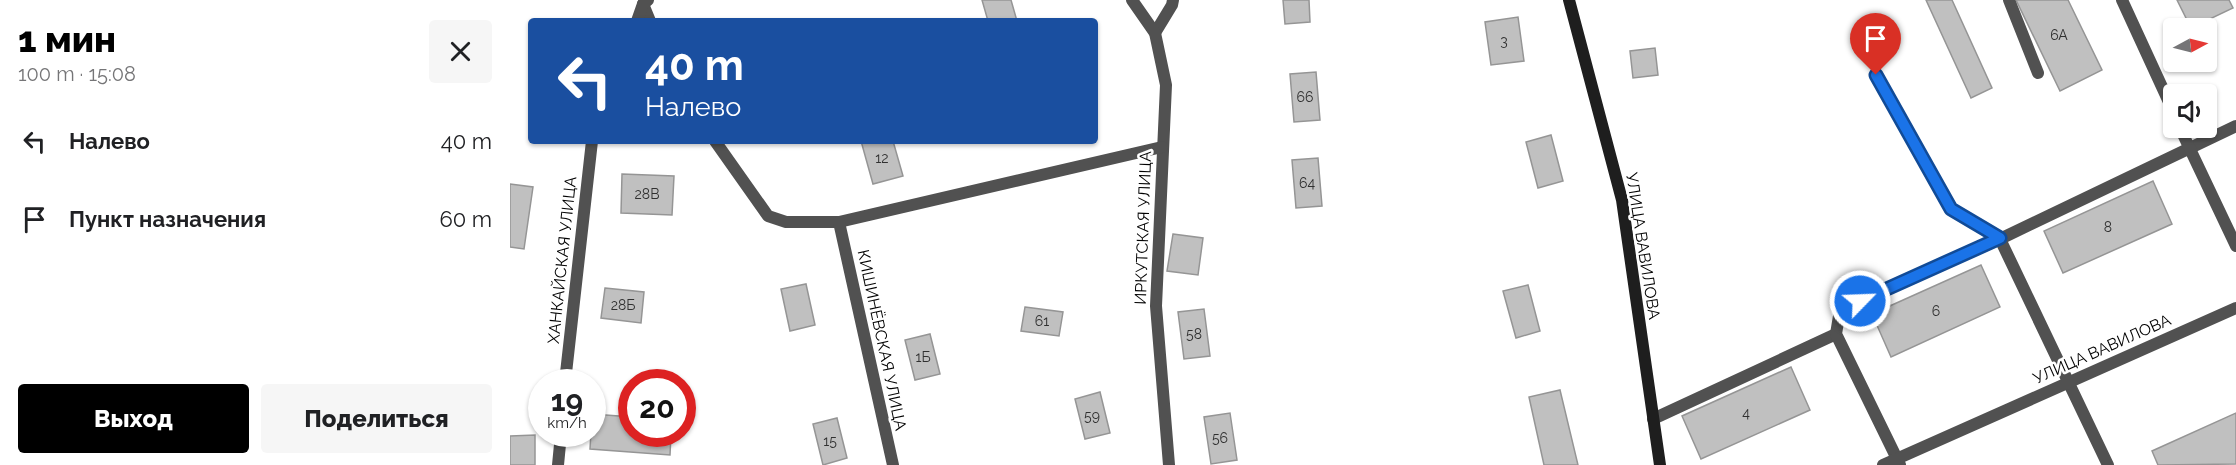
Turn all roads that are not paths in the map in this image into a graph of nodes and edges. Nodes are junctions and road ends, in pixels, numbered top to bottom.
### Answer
1 (1132, 0) edge
2 (1173, 0) edge
3 (1569, 0) edge
4 (2009, 0) edge
5 (2122, 0) edge
6 (646, 2) edge
7 (638, 18) edge
8 (649, 18) edge
9 (1155, 33) junction
10 (2038, 73) dead end
11 (1876, 75) dead end
12 (2163, 89) edge
13 (2236, 126) edge
14 (2185, 138) edge
15 (592, 144) edge
16 (717, 144) edge
17 (1162, 147) junction
18 (2190, 149) junction
19 (839, 222) junction
20 (2000, 238) junction
21 (2236, 246) edge
22 (2236, 308) edge
23 (1836, 334) junction
24 (566, 369) edge
25 (2068, 382) junction
26 (1653, 419) junction
27 (560, 447) edge
28 (1899, 462) edge
29 (558, 465) edge
30 (893, 465) edge
31 (1169, 465) edge
32 (1660, 465) edge
33 (1882, 465) edge
34 (2108, 465) edge

1 - 9 street, ИРКУТСКАЯ УЛИЦА
2 - 9 street
3 - 26 street, УЛИЦА ВАВИЛОВА
4 - 10 street
5 - 12 street
6 - 7 street
6 - 8 street
9 - 17 street, ИРКУТСКАЯ УЛИЦА
11 - 20 street
13 - 18 street
14 - 18 street
15 - 24 street, ХАНКАЙСКАЯ УЛИЦА
16 - 19 street
17 - 19 street
17 - 31 street, ИРКУТСКАЯ УЛИЦА
18 - 20 street
18 - 21 street
19 - 30 street, КИШИНЁВСКАЯ УЛИЦА
20 - 23 street
20 - 25 street
22 - 25 street, УЛИЦА ВАВИЛОВА
23 - 26 street
23 - 28 street
25 - 28 street, УЛИЦА ВАВИЛОВА
25 - 34 street
26 - 32 street, УЛИЦА ВАВИЛОВА
27 - 29 street
28 - 33 street, УЛИЦА ВАВИЛОВА

